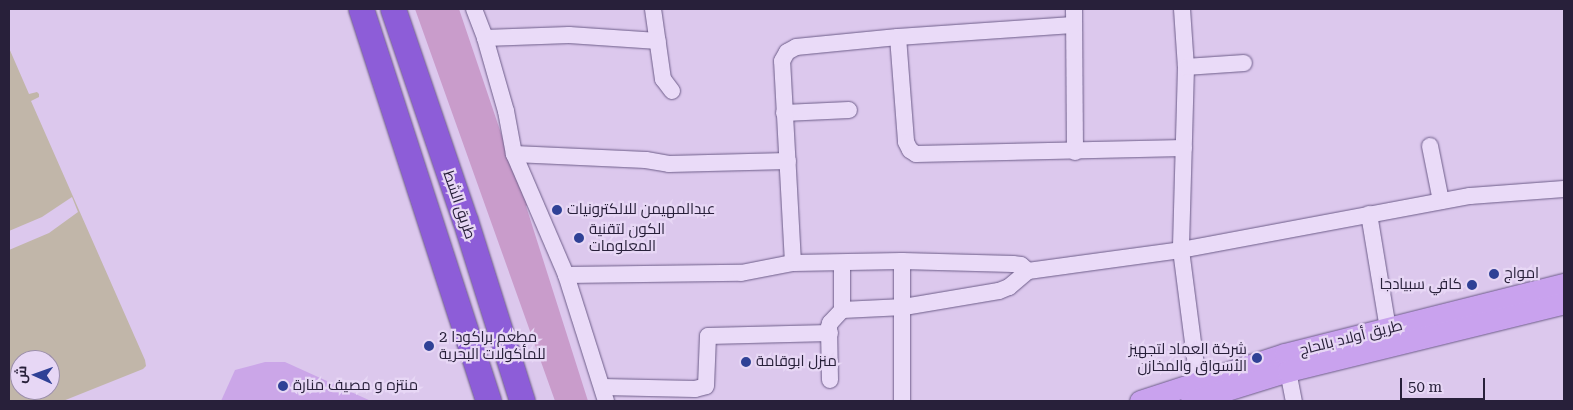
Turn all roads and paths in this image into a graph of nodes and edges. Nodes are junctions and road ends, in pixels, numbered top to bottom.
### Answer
1 (361, 9) edge
2 (393, 9) edge
3 (474, 9) edge
4 (653, 9) edge
5 (1074, 9) edge
6 (1182, 9) edge
7 (1073, 25) junction
8 (898, 37) junction
9 (485, 38) junction
10 (658, 41) junction
11 (1244, 63) dead end
12 (1186, 67) junction
13 (672, 91) dead end
14 (849, 110) dead end
15 (784, 113) junction
16 (1430, 146) dead end
17 (1184, 148) junction
18 (1075, 152) junction
19 (514, 154) junction
20 (788, 161) junction
21 (1564, 190) edge
22 (1441, 201) junction
23 (1369, 214) junction
24 (1181, 250) junction
25 (902, 261) junction
26 (793, 263) junction
27 (842, 264) junction
28 (1028, 271) junction
29 (566, 275) junction
30 (1564, 284) edge
31 (1564, 303) edge
32 (904, 307) junction
33 (842, 310) junction
34 (1388, 329) junction
35 (830, 333) junction
36 (1288, 371) junction
37 (830, 380) dead end
38 (1198, 381) junction
39 (604, 394) edge
40 (488, 401) edge
41 (522, 401) edge
42 (902, 401) edge
43 (1140, 401) edge
44 (1191, 401) edge
45 (1294, 401) edge

1 - 40 highway
2 - 41 highway, طريق الشط
3 - 9 street
4 - 10 street
5 - 7 street
6 - 12 street
7 - 8 street
7 - 18 street
8 - 15 street
8 - 18 street
9 - 10 street
9 - 19 street
10 - 13 street
11 - 12 street
12 - 17 street
14 - 15 street
15 - 20 street
16 - 22 street
17 - 18 street
17 - 24 street
19 - 20 street
19 - 29 street
20 - 26 street
21 - 22 street
22 - 23 street
23 - 24 street
23 - 34 street
24 - 28 street
24 - 38 street
25 - 27 street
25 - 28 street
25 - 32 street
26 - 27 street
26 - 29 street
27 - 33 street
28 - 32 street
29 - 39 street
30 - 34 main road, طريق أولاد بالحاج
31 - 36 main road, طريق أولاد بالحاج
32 - 33 street
32 - 42 street
33 - 35 street
34 - 38 main road, طريق أولاد بالحاج
35 - 37 street
35 - 39 street
36 - 44 main road, طريق أولاد بالحاج
36 - 45 street
38 - 43 main road, طريق أولاد بالحاج

